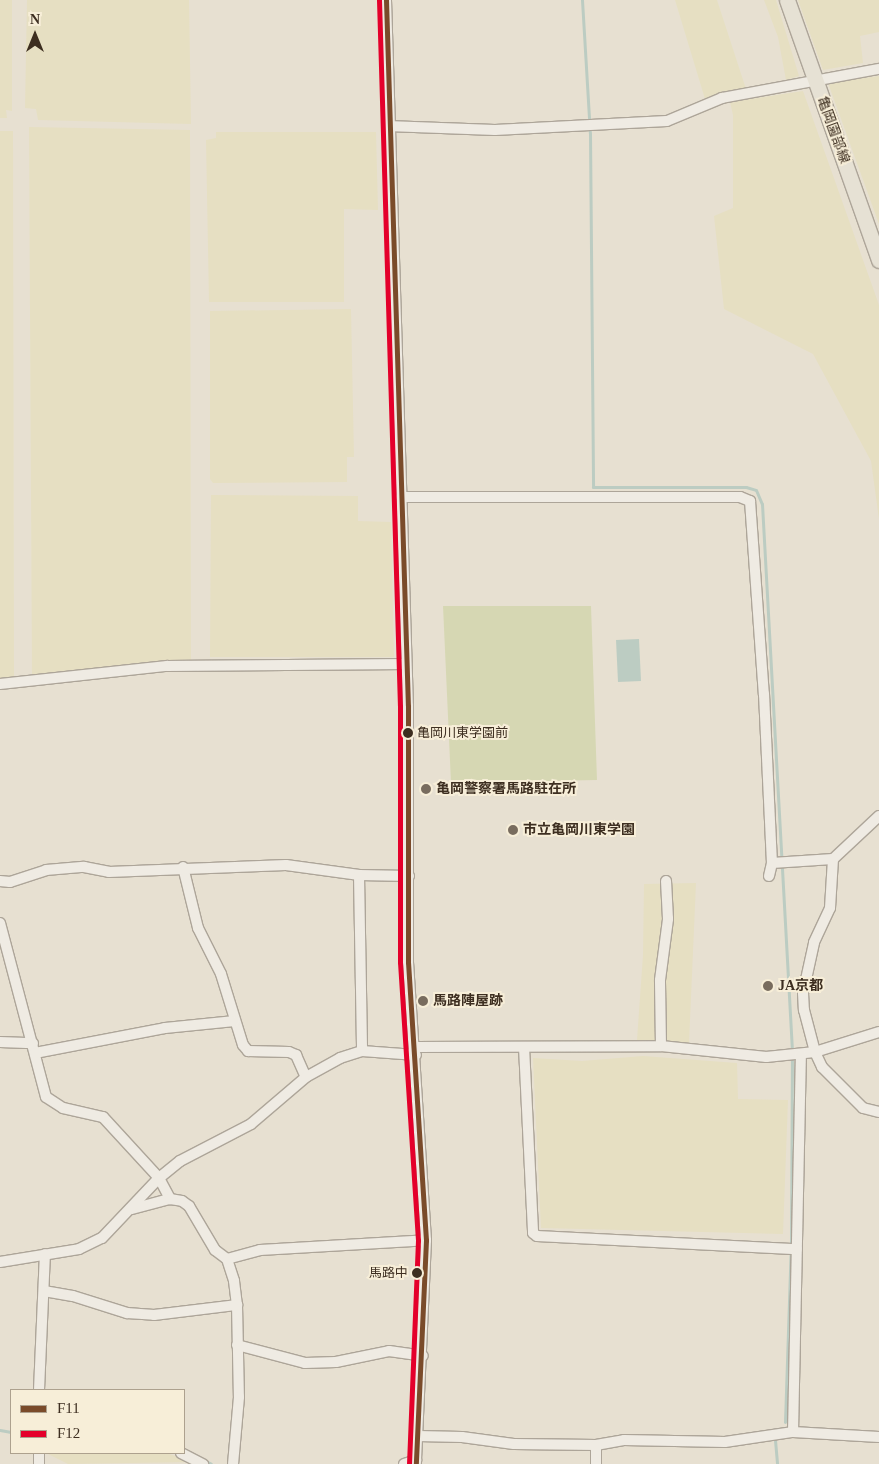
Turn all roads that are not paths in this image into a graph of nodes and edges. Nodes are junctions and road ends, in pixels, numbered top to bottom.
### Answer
1 (386, 0) edge
2 (786, 0) edge
3 (879, 69) edge
4 (815, 80) junction
5 (388, 126) junction
6 (879, 260) edge
7 (401, 497) junction
8 (406, 664) junction
9 (0, 684) edge
10 (879, 816) edge
11 (833, 859) junction
12 (772, 863) junction
13 (183, 867) junction
14 (359, 875) junction
15 (409, 876) junction
16 (769, 876) dead end
17 (0, 881) edge
18 (666, 881) dead end
19 (0, 923) edge
20 (235, 1021) junction
21 (879, 1032) edge
22 (0, 1042) edge
23 (524, 1046) junction
24 (661, 1046) junction
25 (34, 1048) junction
26 (362, 1051) junction
27 (416, 1051) junction
28 (815, 1052) junction
29 (801, 1054) junction
30 (306, 1077) junction
31 (879, 1112) edge
32 (159, 1178) junction
33 (170, 1199) junction
34 (132, 1209) junction
35 (426, 1240) junction
36 (792, 1249) junction
37 (45, 1254) junction
38 (227, 1259) junction
39 (0, 1262) edge
40 (44, 1292) junction
41 (237, 1305) junction
42 (237, 1344) junction
43 (423, 1356) junction
44 (40, 1389) edge
45 (793, 1432) junction
46 (418, 1436) junction
47 (879, 1437) edge
48 (596, 1445) junction
49 (183, 1454) edge
50 (416, 1462) edge
51 (203, 1464) edge
52 (233, 1464) edge
53 (404, 1464) edge
54 (596, 1464) edge

1 - 5 street
2 - 4 main road, 亀岡園部線
3 - 4 street
4 - 5 street
4 - 6 main road, 亀岡園部線
5 - 7 street
7 - 8 street
7 - 12 street
8 - 9 street
8 - 15 street
10 - 11 street
11 - 12 street
11 - 28 street
12 - 16 street
13 - 14 street
13 - 17 street
13 - 20 street
14 - 15 street
14 - 26 street
15 - 27 street
18 - 24 street
19 - 25 street
20 - 25 street
20 - 30 street
21 - 28 street
22 - 25 street
23 - 24 street
23 - 27 street
23 - 36 street
24 - 29 street
25 - 32 street
26 - 27 street
26 - 30 street
27 - 35 street
28 - 29 street
28 - 31 street
29 - 36 street
30 - 32 street
32 - 33 street
32 - 34 street
33 - 34 street
33 - 38 street
34 - 37 street
35 - 38 street
35 - 43 street
36 - 45 street
37 - 39 street
37 - 40 street
38 - 41 street
40 - 41 street
40 - 44 street
41 - 42 street
42 - 43 street
42 - 52 street
43 - 46 street
45 - 47 street
45 - 48 street
46 - 48 street
46 - 50 street
48 - 54 street
49 - 51 street
50 - 53 street

